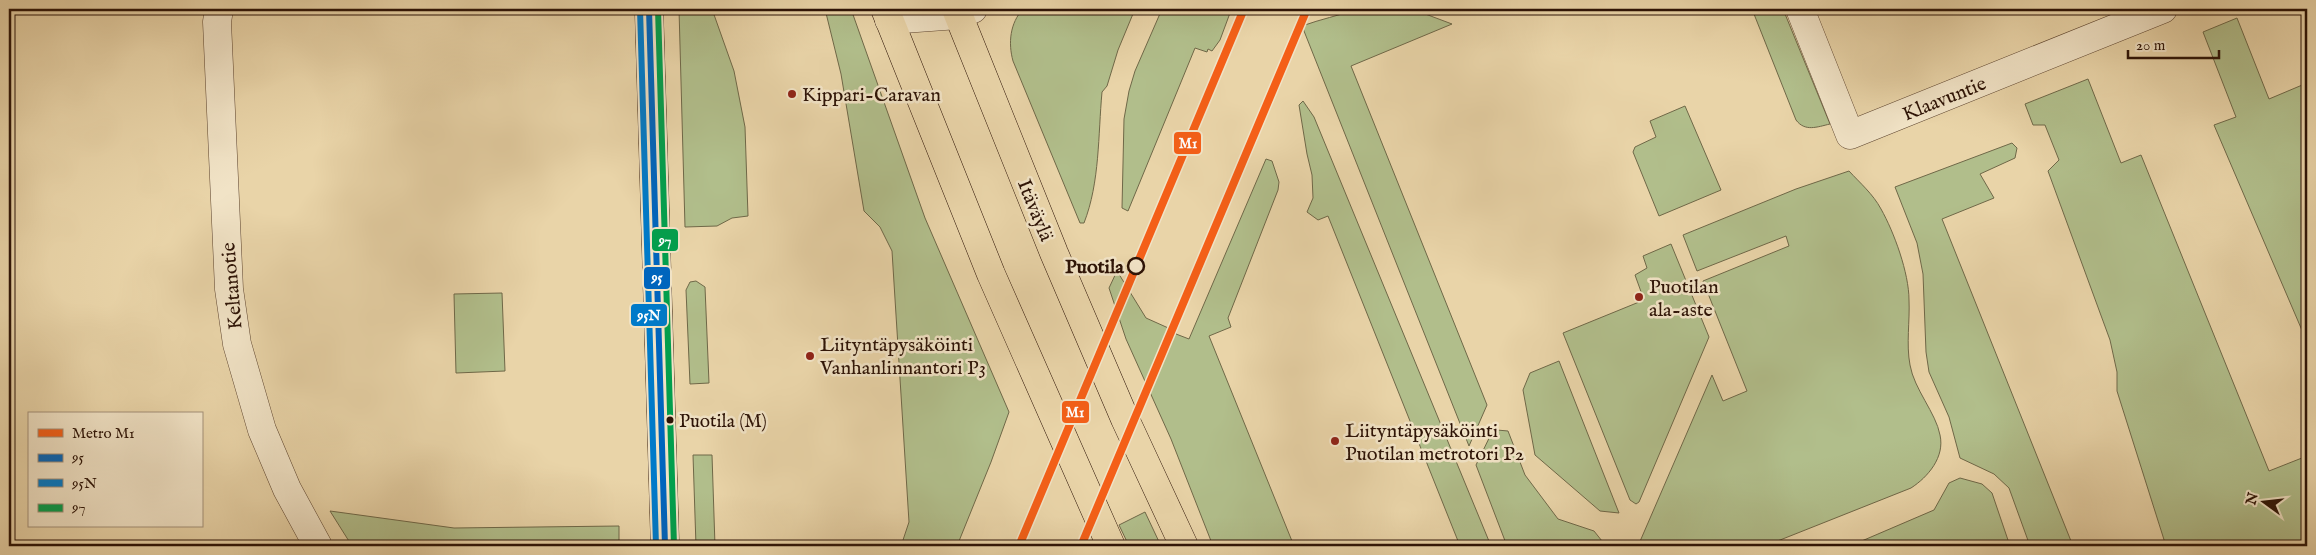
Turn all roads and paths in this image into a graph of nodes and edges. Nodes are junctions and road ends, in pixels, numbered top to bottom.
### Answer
1 (219, 9) edge
2 (649, 9) edge
3 (1800, 9) edge
4 (2163, 9) edge
5 (962, 11) edge
6 (894, 13) edge
7 (318, 546) edge
8 (665, 546) edge
9 (1111, 546) edge
10 (1184, 546) edge

1 - 7 street, Keltanotie
2 - 8 street
3 - 4 street, Klaavuntie
5 - 6 street
5 - 10 main road, Itäväylä
6 - 9 main road

